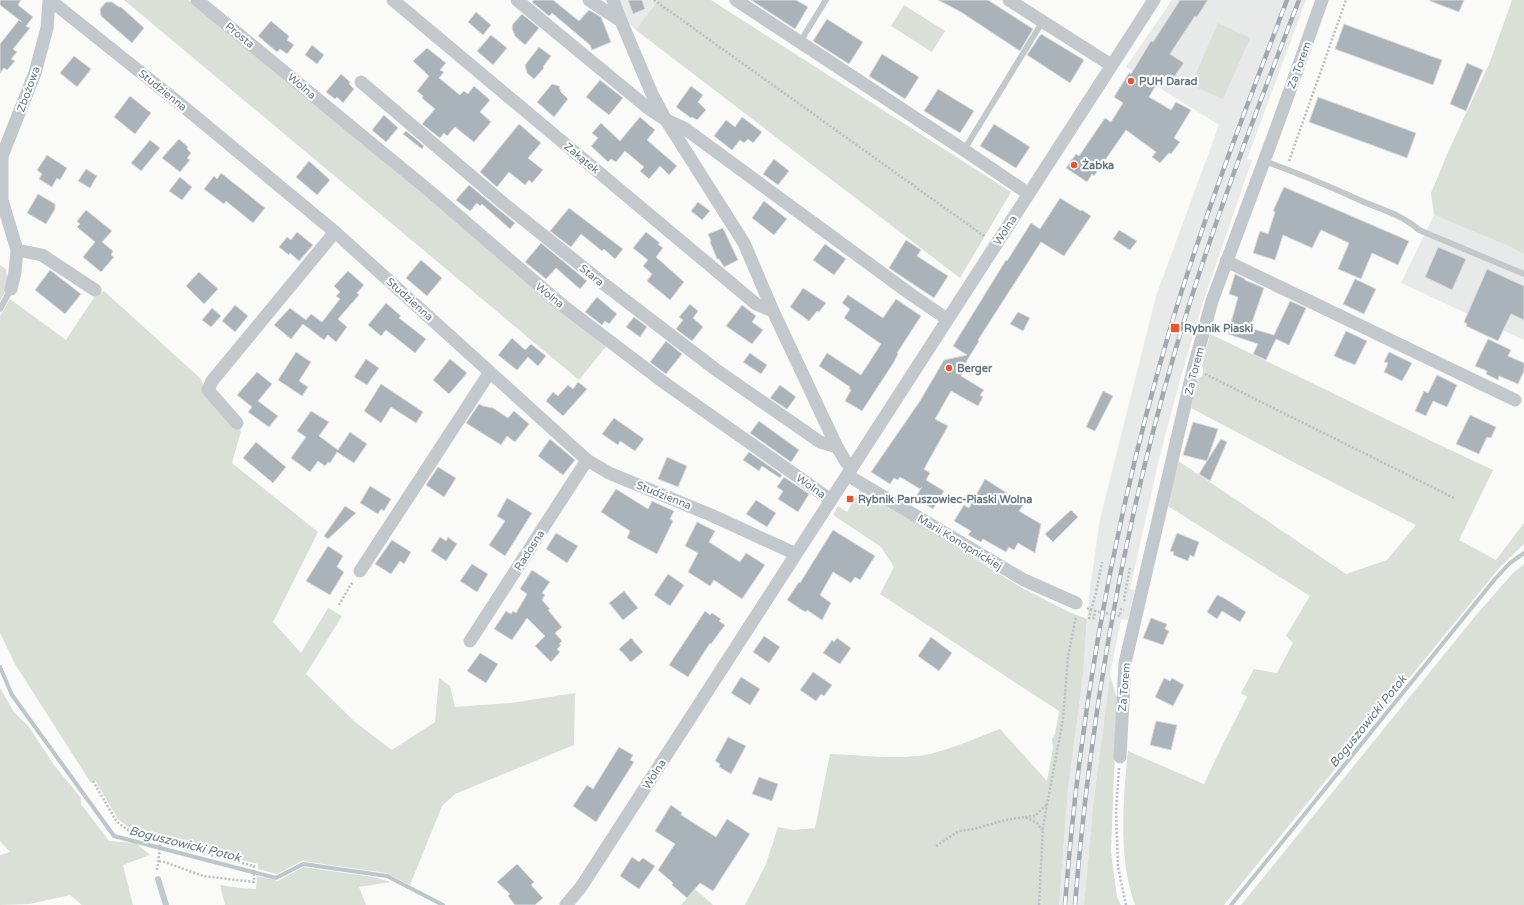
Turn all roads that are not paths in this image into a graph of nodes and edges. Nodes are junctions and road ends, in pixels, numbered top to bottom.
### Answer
1 (49, 0) edge
2 (197, 0) edge
3 (393, 0) edge
4 (517, 0) edge
5 (589, 0) edge
6 (613, 0) edge
7 (736, 0) edge
8 (826, 0) edge
9 (1009, 0) edge
10 (1154, 0) edge
11 (1322, 0) edge
12 (1043, 21) junction
13 (621, 22) junction
14 (800, 42) junction
15 (1111, 65) junction
16 (284, 71) joint
17 (361, 82) dead end
18 (666, 120) junction
19 (964, 150) junction
20 (1264, 161) junction
21 (1, 175) edge
22 (1028, 194) junction
23 (335, 232) junction
24 (17, 250) junction
25 (1226, 261) junction
26 (1524, 274) edge
27 (11, 289) joint
28 (95, 290) dead end
29 (0, 309) edge
30 (773, 311) junction
31 (947, 319) junction
32 (490, 372) junction
33 (1515, 400) dead end
34 (237, 423) dead end
35 (837, 447) junction
36 (587, 460) junction
37 (849, 471) junction
38 (831, 500) junction
39 (796, 554) junction
40 (360, 571) road end
41 (1076, 603) road end
42 (470, 641) dead end
43 (1120, 757) road end
44 (158, 879) dead end
45 (166, 905) edge
46 (566, 905) edge

1 - 21 street, Zbożowa
1 - 23 street, Studzienna
2 - 16 street, Prosta
3 - 30 street, Zakątek
4 - 18 street
5 - 13 street
6 - 13 street
7 - 14 street
8 - 14 lane
9 - 12 street
10 - 15 street, Wolna
11 - 20 street, Za Torem
12 - 15 street
12 - 19 lane
13 - 18 street
14 - 19 street
15 - 22 street, Wolna
16 - 38 street, Wolna
17 - 35 street, Stara
18 - 30 street
18 - 31 street
19 - 22 street
20 - 25 street, Za Torem
20 - 26 lane
21 - 24 street, Zbożowa
22 - 31 street, Wolna
23 - 32 street, Studzienna
23 - 34 street
24 - 27 street, Zbożowa
24 - 28 street
25 - 33 street
25 - 43 street, Za Torem
27 - 29 lane
30 - 35 street
31 - 37 street, Wolna
32 - 36 street, Studzienna
32 - 40 street
35 - 37 street
36 - 39 street, Studzienna
36 - 42 street, Radosna
37 - 38 street, Wolna
37 - 41 street, Marii Konopnickiej
38 - 39 street, Wolna
39 - 46 street, Wolna
44 - 45 lane

